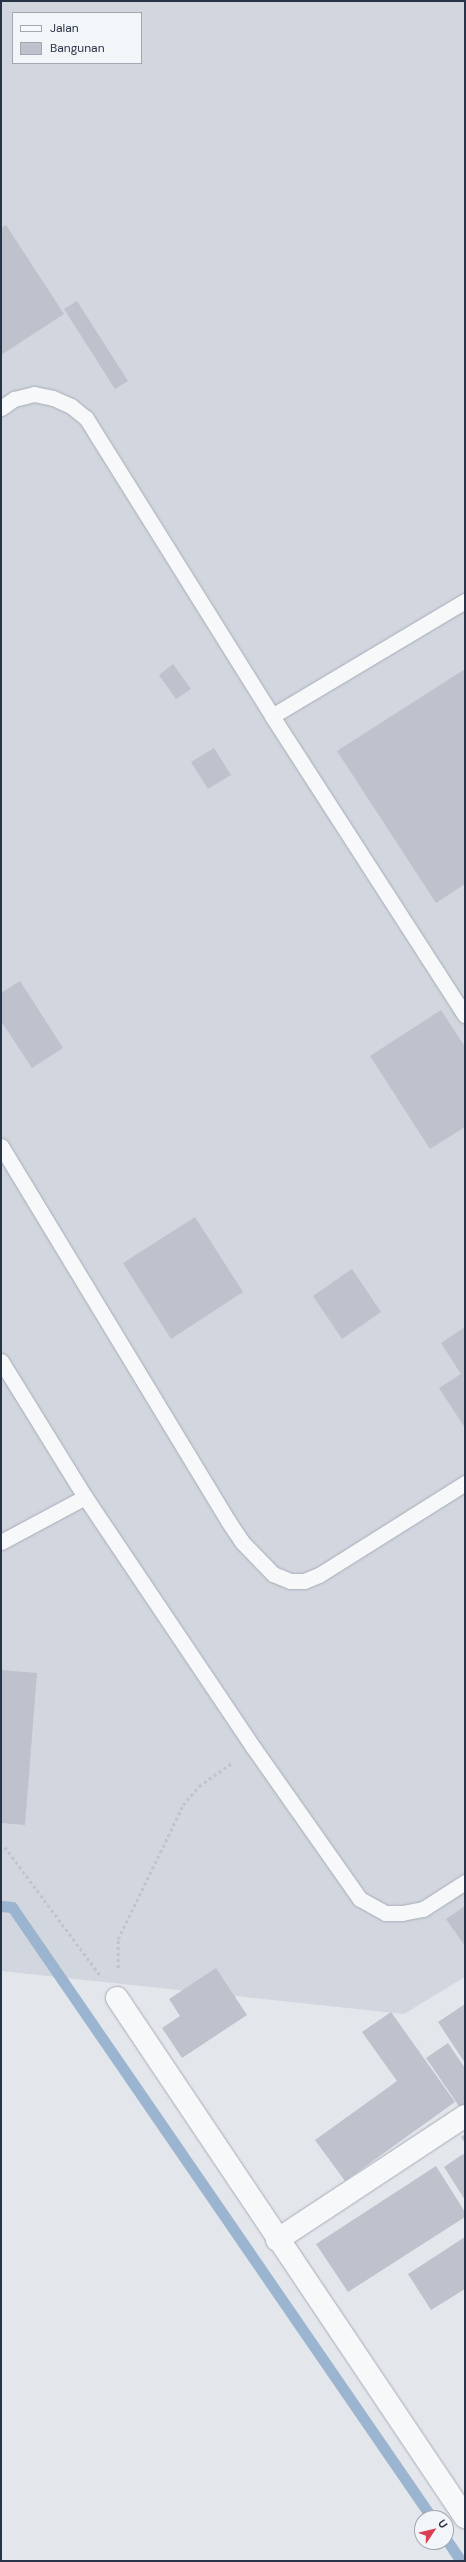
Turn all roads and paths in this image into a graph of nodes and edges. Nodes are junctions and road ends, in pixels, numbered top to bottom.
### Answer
1 (1, 408) edge
2 (465, 600) edge
3 (272, 716) junction
4 (465, 1015) edge
5 (1, 1146) edge
6 (1, 1361) edge
7 (465, 1483) edge
8 (85, 1497) junction
9 (1, 1542) edge
10 (218, 1773) dead end
11 (5, 1847) dead end
12 (465, 1882) edge
13 (118, 1970) dead end
14 (102, 1978) dead end
15 (118, 1998) dead end
16 (465, 2116) edge
17 (277, 2240) junction
18 (465, 2517) edge

1 - 3 lane
2 - 3 lane
3 - 4 lane
5 - 7 lane
6 - 8 lane
8 - 9 lane
8 - 12 lane
10 - 13 path
11 - 14 path
15 - 17 street
16 - 17 street
17 - 18 street

